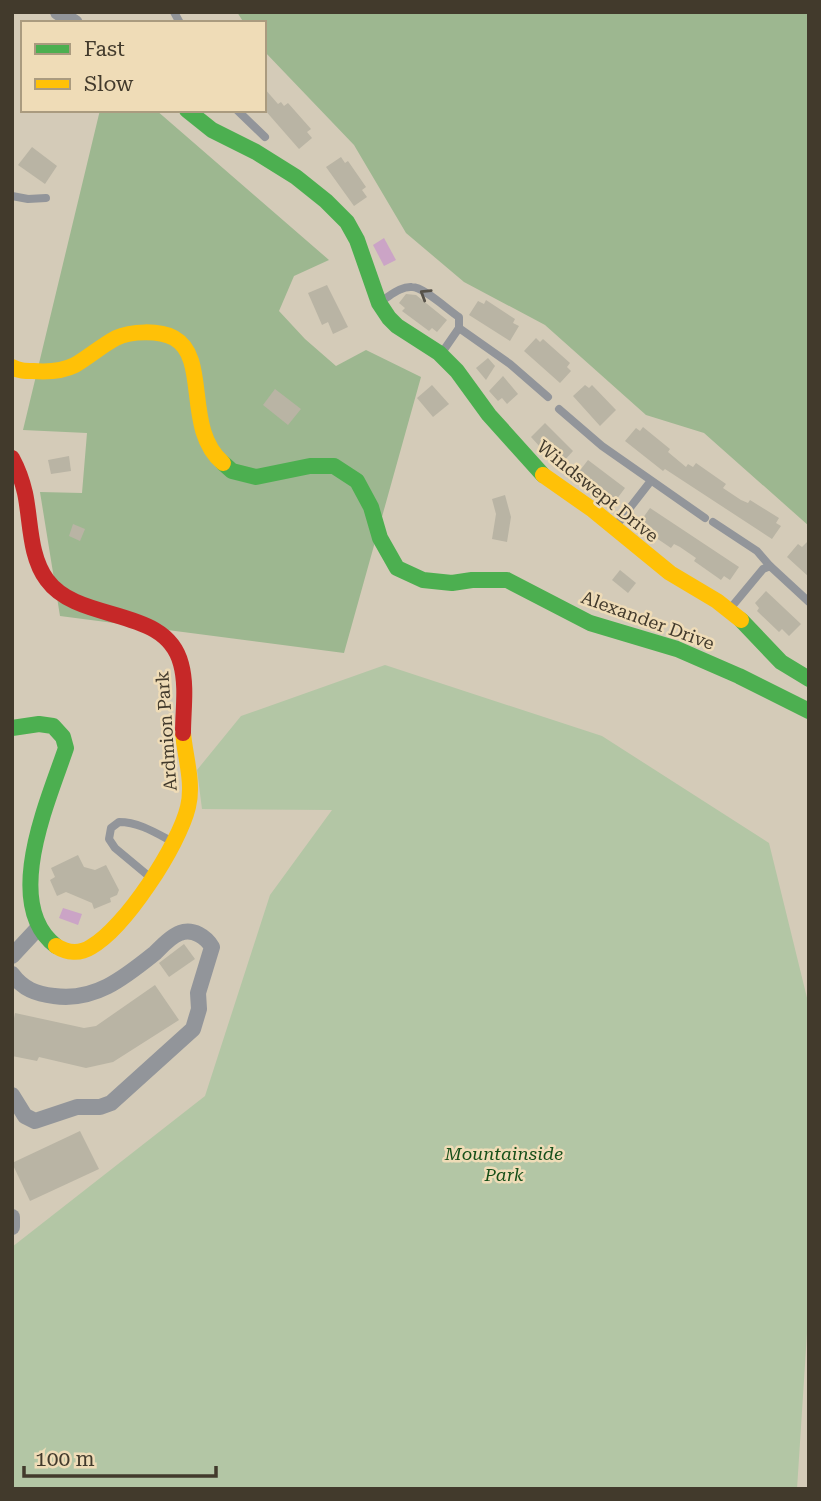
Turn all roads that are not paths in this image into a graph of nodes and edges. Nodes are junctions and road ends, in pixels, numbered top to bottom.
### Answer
1 (190, 112) edge
2 (239, 112) edge
3 (265, 137) dead end
4 (12, 196) edge
5 (46, 198) dead end
6 (379, 303) junction
7 (459, 328) junction
8 (440, 354) junction
9 (12, 367) edge
10 (548, 397) dead end
11 (559, 409) dead end
12 (12, 458) edge
13 (650, 482) junction
14 (615, 527) junction
15 (770, 566) junction
16 (809, 601) edge
17 (729, 610) junction
18 (809, 679) edge
19 (809, 711) edge
20 (12, 728) edge
21 (173, 842) junction
22 (152, 878) junction
23 (39, 927) junction
24 (12, 956) edge
25 (12, 974) edge
26 (12, 1095) edge
27 (12, 1217) edge
28 (12, 1227) edge

1 - 6 street, Windswept Drive
2 - 3 lane
4 - 5 lane
7 -> 6 lane
6 - 8 street, Windswept Drive
7 - 8 lane
7 - 10 lane
8 - 14 street, Windswept Drive
9 - 19 street, Alexander Drive
11 - 13 lane
12 - 21 street, Ardmion Park
13 - 14 lane
13 - 15 lane
14 - 17 street, Windswept Drive
15 - 16 lane
15 - 17 lane
17 - 18 street, Windswept Drive
20 - 23 street
21 - 22 street, Ardmion Park
21 - 22 lane
22 - 23 street, Ardmion Park
23 - 24 street
25 - 26 street
27 - 28 street

